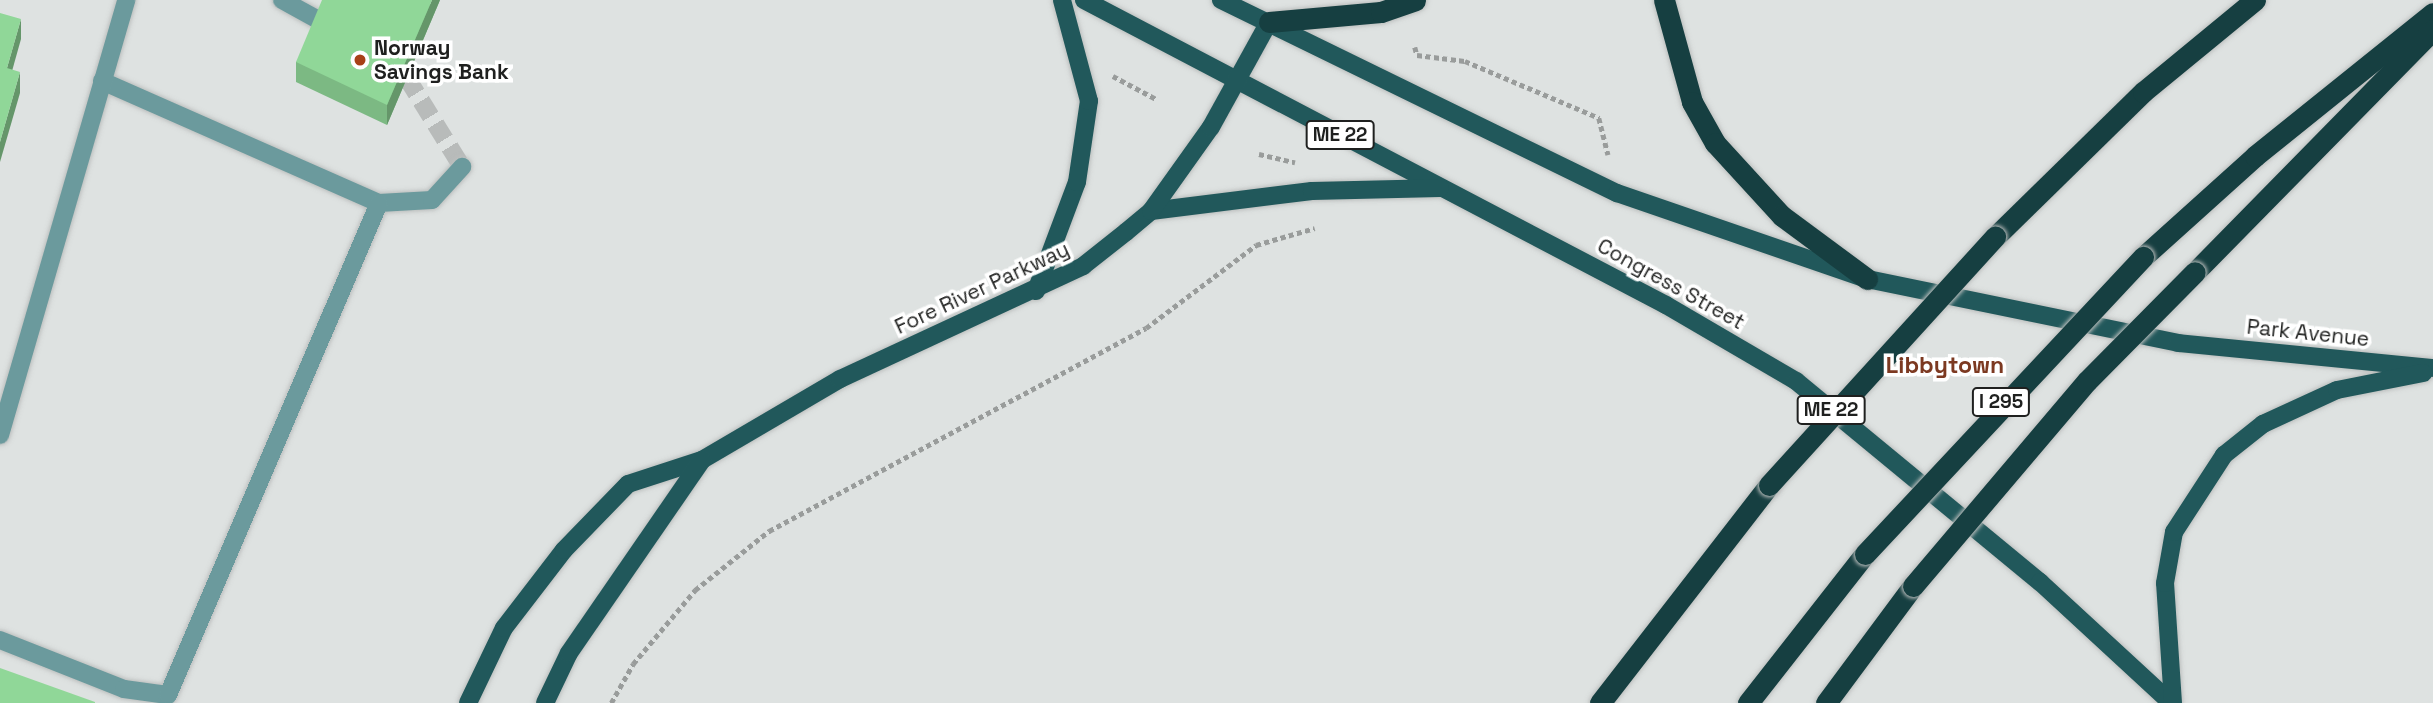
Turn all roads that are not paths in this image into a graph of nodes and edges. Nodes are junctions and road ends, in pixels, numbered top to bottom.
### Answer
1 (125, 0) edge
2 (282, 0) edge
3 (1062, 0) edge
4 (1084, 0) edge
5 (1221, 0) edge
6 (1415, 0) edge
7 (1664, 0) edge
8 (2238, 0) edge
9 (2255, 0) edge
10 (2433, 13) edge
11 (321, 22) edge
12 (1269, 22) junction
13 (2222, 26) junction
14 (2433, 30) edge
15 (1241, 79) junction
16 (102, 82) junction
17 (461, 167) dead end
18 (1441, 188) junction
19 (379, 203) junction
20 (1151, 211) junction
21 (1867, 279) junction
22 (1036, 291) junction
23 (2433, 370) edge
24 (0, 435) edge
25 (702, 460) junction
26 (0, 640) edge
27 (468, 703) edge
28 (545, 703) edge
29 (1600, 703) edge
30 (1748, 703) edge
31 (1826, 703) edge
32 (2172, 703) edge

1 - 16 lane
2 - 11 lane
3 - 22 main road
4 - 15 main road, Congress Street / ME 22
5 - 12 main road
6 - 12 highway
7 - 21 highway
8 - 13 highway
9 - 13 highway
10 - 30 highway, I 295, bridge
12 - 15 main road, Fore River Parkway
12 - 21 main road
13 - 29 highway, bridge
14 - 31 highway, bridge
15 - 18 main road, Congress Street / ME 22
15 - 20 main road, Fore River Parkway
16 - 19 lane
16 - 24 lane
17 - 19 lane
18 - 20 main road
18 - 32 main road, Congress Street / ME 22
19 - 26 lane
20 - 22 main road, Fore River Parkway
21 - 23 main road, Park Avenue
22 - 25 main road, Fore River Parkway
23 - 32 main road
25 - 27 main road, Fore River Parkway
25 - 28 main road, Fore River Parkway

